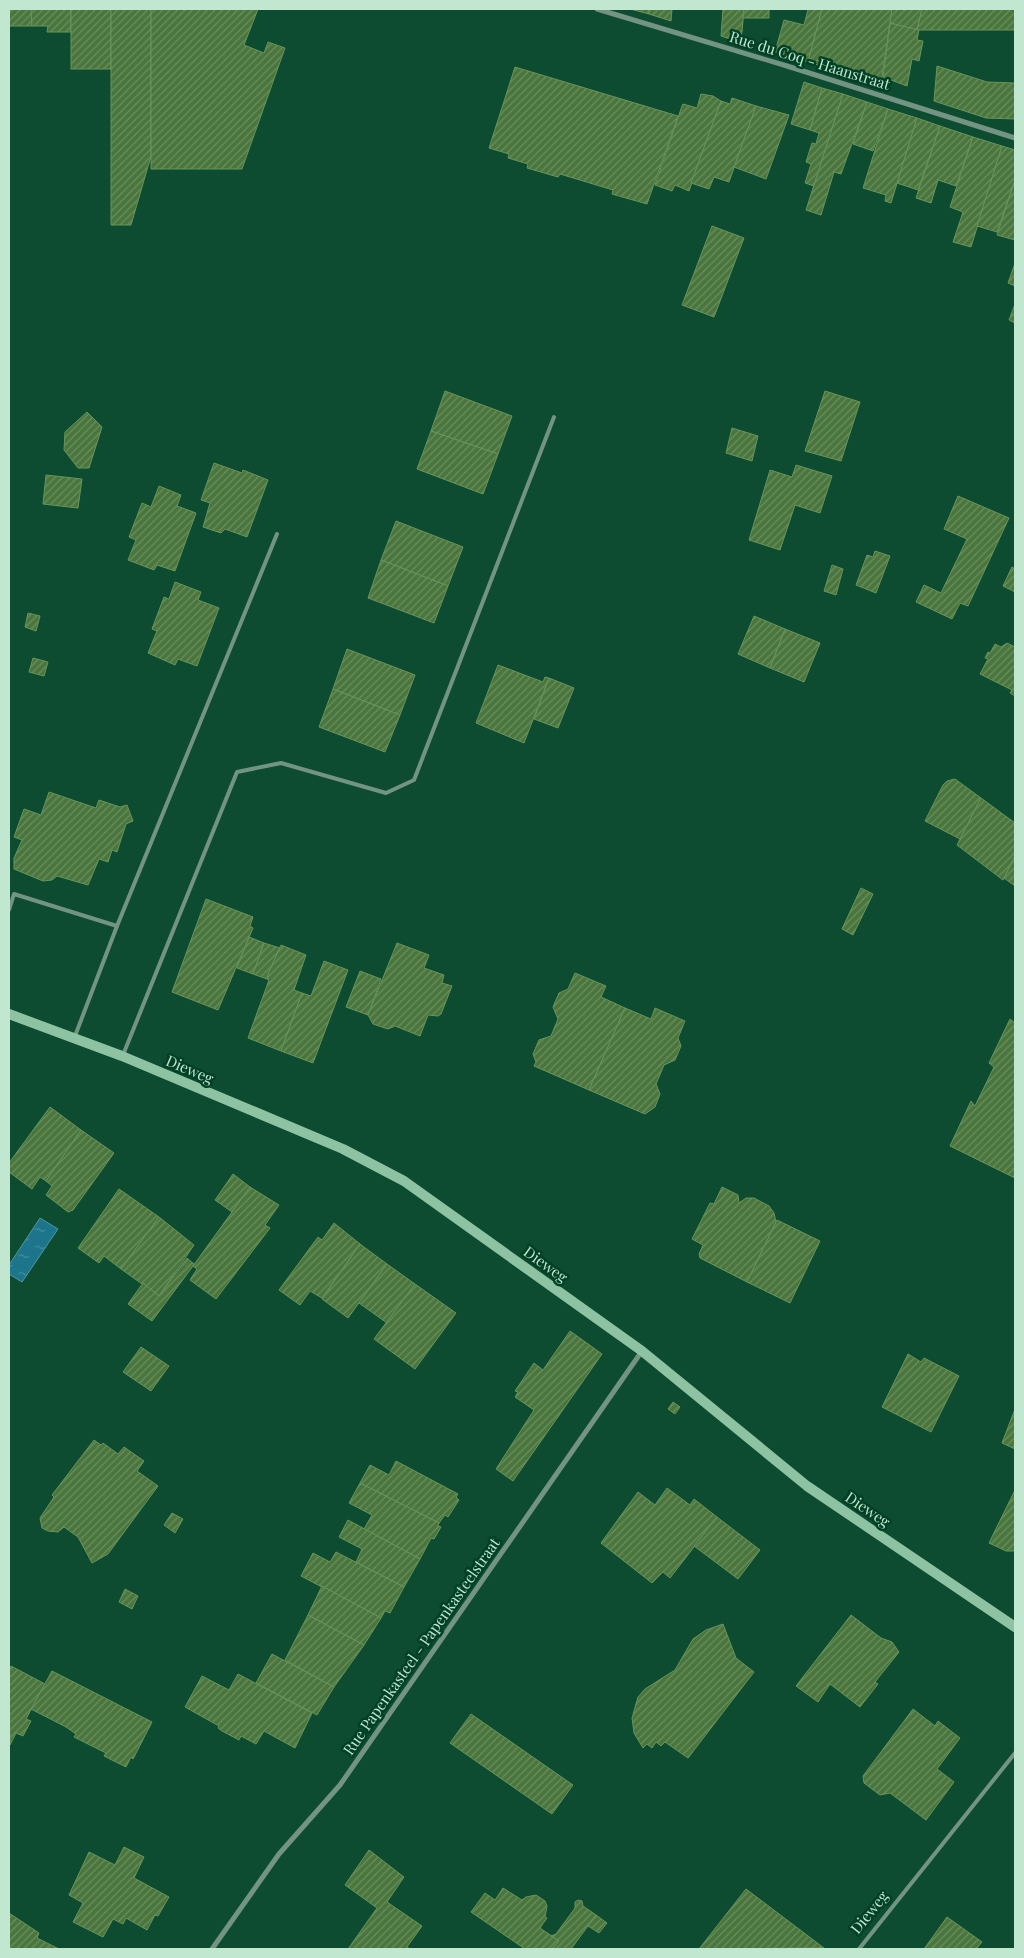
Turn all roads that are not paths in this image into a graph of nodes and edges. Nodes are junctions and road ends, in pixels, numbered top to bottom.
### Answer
1 (597, 9) edge
2 (1015, 138) edge
3 (554, 417) dead end
4 (277, 534) dead end
5 (9, 910) edge
6 (117, 926) junction
7 (9, 1014) edge
8 (74, 1038) junction
9 (122, 1056) junction
10 (642, 1351) junction
11 (1015, 1627) edge
12 (1015, 1753) edge
13 (212, 1949) edge
14 (859, 1949) edge

1 - 2 street, Rue du Coq - Haanstraat
3 - 9 lane
4 - 6 lane
5 - 6 lane
6 - 8 lane
7 - 8 street, Dieweg
8 - 9 street, Dieweg
9 - 10 street, Dieweg
10 - 11 street, Dieweg
10 - 13 street, Rue Papenkasteel - Papenkasteelstraat
12 - 14 lane, Dieweg

